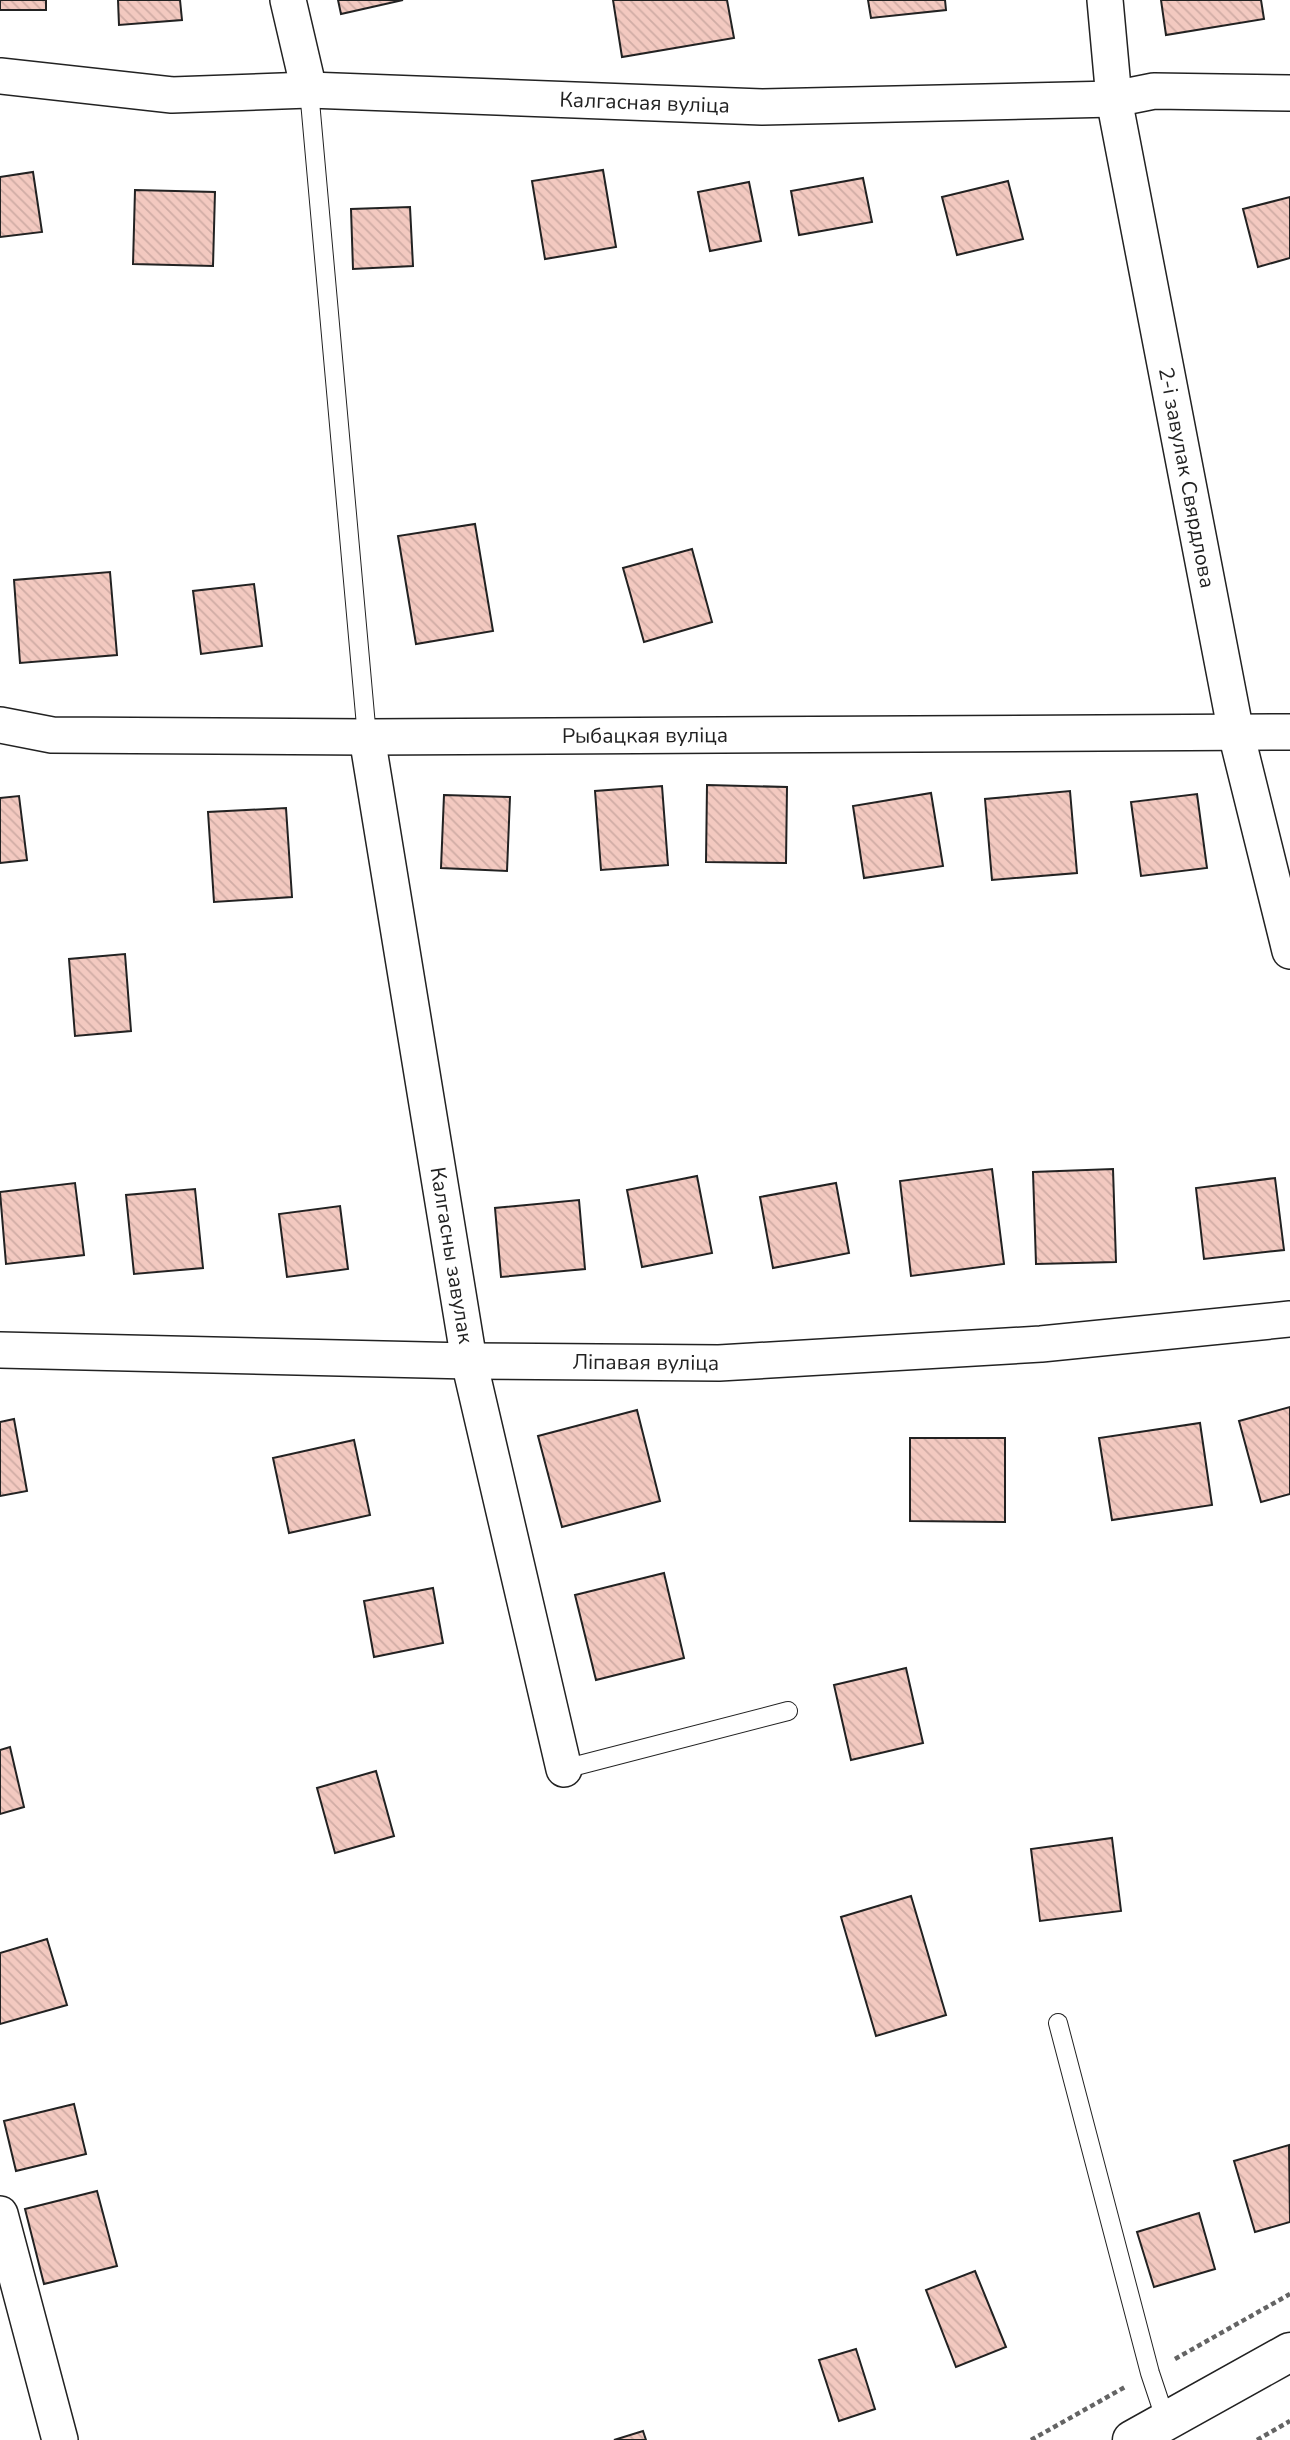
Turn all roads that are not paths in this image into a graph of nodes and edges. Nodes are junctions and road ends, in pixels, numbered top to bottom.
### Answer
1 (288, 0) edge
2 (1105, 0) edge
3 (0, 76) edge
4 (309, 90) junction
5 (1290, 93) edge
6 (1114, 99) junction
7 (0, 725) edge
8 (1290, 732) edge
9 (1236, 733) junction
10 (367, 737) junction
11 (1290, 951) edge
12 (1290, 1320) edge
13 (0, 1350) edge
14 (469, 1361) junction
15 (788, 1711) dead end
16 (564, 1769) joint
17 (1058, 2023) dead end
18 (0, 2214) edge
19 (1290, 2352) edge
20 (1166, 2421) junction
21 (60, 2440) edge
22 (1132, 2440) edge

1 - 4 street
2 - 6 street, 2-і завулак Свярдлова
3 - 4 street, Калгасная вуліца
4 - 6 street, Калгасная вуліца
4 - 10 lane
5 - 6 street, Калгасная вуліца
6 - 9 street, 2-і завулак Свярдлова
7 - 10 street, Рыбацкая вуліца
8 - 9 street, Рыбацкая вуліца
9 - 10 street, Рыбацкая вуліца
9 - 11 street, 2-і завулак Свярдлова
10 - 14 street, Калгасны завулак
12 - 14 street, Ліпавая вуліца
13 - 14 street, Ліпавая вуліца
14 - 16 street, Калгасны завулак
15 - 16 lane
17 - 20 lane
18 - 21 street
19 - 20 main road
20 - 22 main road

